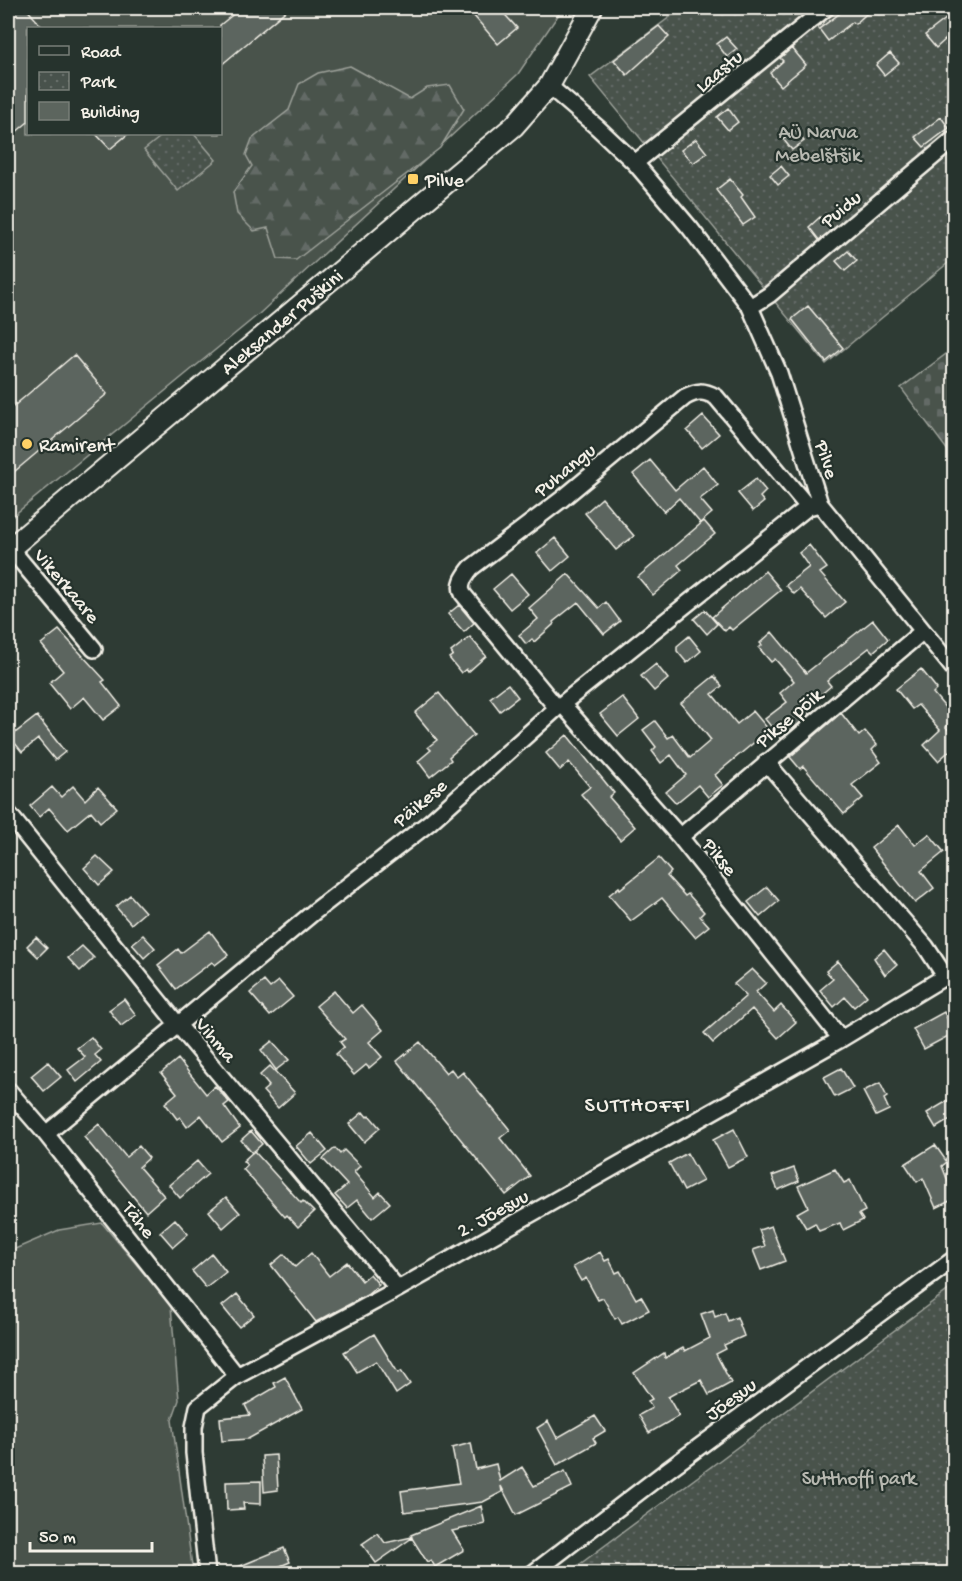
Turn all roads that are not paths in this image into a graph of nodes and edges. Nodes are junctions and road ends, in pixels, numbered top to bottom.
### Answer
1 (592, 8) edge
2 (826, 8) edge
3 (549, 86) junction
4 (954, 140) edge
5 (635, 164) junction
6 (750, 307) junction
7 (814, 506) junction
8 (9, 549) edge
9 (462, 581) joint
10 (923, 631) junction
11 (94, 648) dead end
12 (954, 669) edge
13 (560, 706) junction
14 (766, 762) junction
15 (8, 813) edge
16 (680, 837) junction
17 (950, 973) edge
18 (178, 1025) junction
19 (841, 1039) junction
20 (8, 1090) edge
21 (46, 1134) junction
22 (954, 1259) edge
23 (398, 1289) junction
24 (237, 1376) junction
25 (207, 1574) edge
26 (532, 1574) edge

1 - 3 main road, Aleksander Puškini
2 - 5 street, Laastu
3 - 5 street, Pilve
3 - 8 main road, Aleksander Puškini
4 - 6 street, Puidu
5 - 6 street, Pilve
6 - 7 street, Pilve
7 - 9 street, Puhangu
7 - 10 street, Pilve
7 - 13 street, Päikese
8 - 11 street, Vikerkaare
9 - 13 street, Pikse
10 - 12 street, Pilve
10 - 14 street, Pikse põik
13 - 16 street, Pikse
13 - 18 street, Päikese
14 - 16 street, Pikse põik
14 - 17 street
15 - 18 street, Vihma
16 - 19 street, Pikse
17 - 19 street, 2. Jõesuu
18 - 21 street, Päikese
18 - 23 street, Vihma
19 - 23 street, 2. Jõesuu
20 - 21 street, Tähe
21 - 24 street, Tähe
22 - 26 street, Jõesuu
23 - 24 street, 2. Jõesuu
24 - 25 street, 2. Jõesuu

